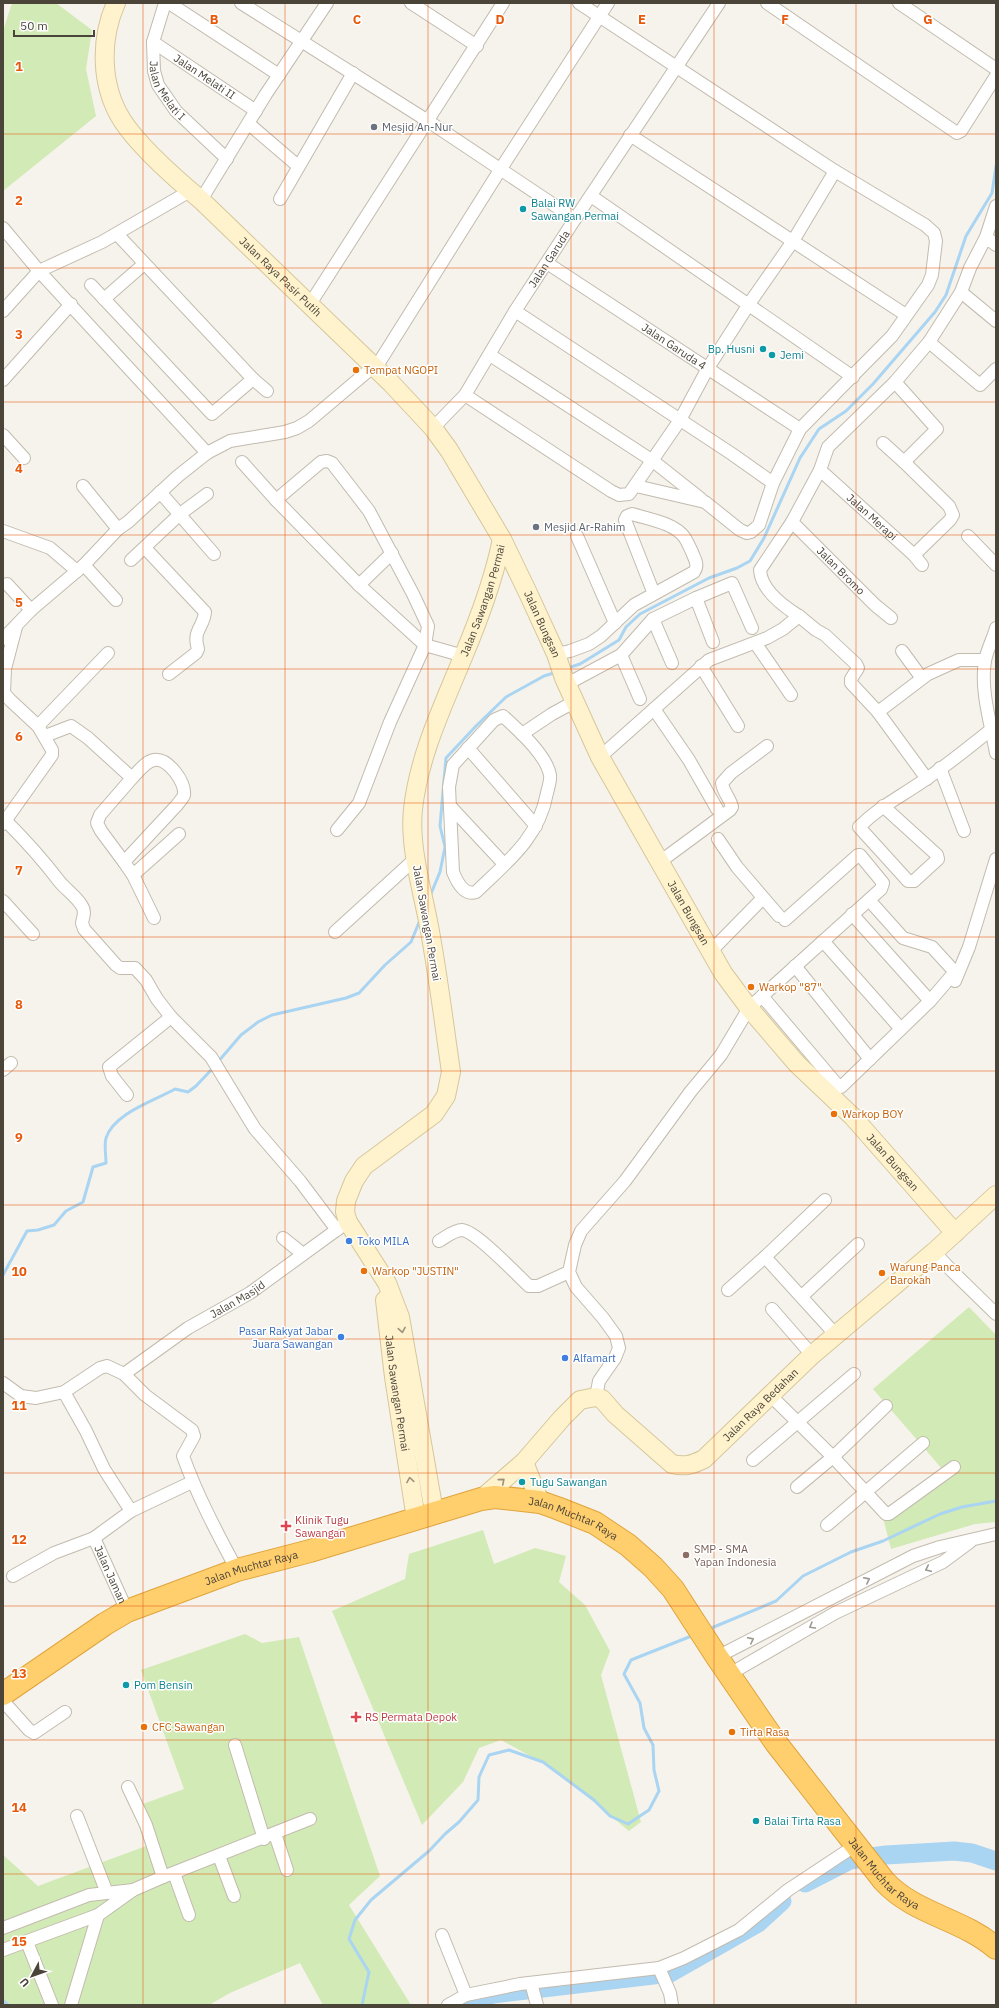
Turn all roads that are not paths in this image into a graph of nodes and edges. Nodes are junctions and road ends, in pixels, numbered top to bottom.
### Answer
1 (116, 3) edge
2 (165, 3) edge
3 (169, 3) edge
4 (241, 3) edge
5 (411, 3) edge
6 (503, 3) edge
7 (579, 3) edge
8 (608, 3) edge
9 (719, 3) edge
10 (768, 3) edge
11 (899, 3) edge
12 (323, 4) edge
13 (600, 16) junction
14 (302, 41) junction
15 (153, 42) junction
16 (477, 46) junction
17 (675, 66) junction
18 (996, 69) edge
19 (353, 73) junction
20 (279, 75) junction
21 (996, 76) edge
22 (256, 111) junction
23 (428, 121) junction
24 (249, 124) junction
25 (630, 135) junction
26 (227, 159) junction
27 (298, 166) junction
28 (500, 170) junction
29 (835, 171) junction
30 (196, 195) junction
31 (591, 196) junction
32 (280, 199) dead end
33 (996, 206) edge
34 (574, 219) junction
35 (3, 228) edge
36 (116, 234) junction
37 (793, 241) junction
38 (991, 241) edge
39 (547, 263) junction
40 (144, 264) junction
41 (39, 271) junction
42 (91, 285) dead end
43 (961, 292) junction
44 (104, 299) junction
45 (71, 304) junction
46 (310, 304) junction
47 (749, 304) junction
48 (3, 311) edge
49 (515, 311) junction
50 (906, 315) junction
51 (996, 321) edge
52 (929, 342) junction
53 (490, 355) junction
54 (374, 367) junction
55 (708, 368) junction
56 (996, 369) edge
57 (853, 377) junction
58 (253, 379) junction
59 (3, 380) edge
60 (895, 382) junction
61 (267, 391) dead end
62 (465, 395) junction
63 (680, 420) junction
64 (433, 428) junction
65 (800, 429) junction
66 (3, 435) edge
67 (883, 443) dead end
68 (207, 453) junction
69 (24, 458) dead end
70 (653, 460) junction
71 (242, 462) dead end
72 (904, 462) junction
73 (820, 470) junction
74 (773, 483) junction
75 (83, 486) dead end
76 (636, 486) junction
77 (160, 492) junction
78 (206, 494) dead end
79 (276, 500) junction
80 (706, 502) junction
81 (180, 514) junction
82 (792, 522) junction
83 (118, 529) junction
84 (3, 531) edge
85 (577, 536) dead end
86 (968, 536) dead end
87 (502, 539) junction
88 (145, 548) junction
89 (392, 553) junction
90 (214, 554) dead end
91 (914, 555) junction
92 (131, 560) dead end
93 (922, 565) dead end
94 (996, 566) edge
95 (80, 568) junction
96 (7, 584) dead end
97 (359, 585) junction
98 (654, 594) junction
99 (696, 598) junction
100 (116, 600) dead end
101 (32, 610) junction
102 (799, 616) junction
103 (891, 618) dead end
104 (653, 619) junction
105 (615, 623) junction
106 (16, 627) junction
107 (752, 628) dead end
108 (996, 628) edge
109 (3, 639) edge
110 (713, 642) dead end
111 (756, 644) junction
112 (426, 645) junction
113 (902, 651) dead end
114 (108, 653) dead end
115 (621, 655) junction
116 (464, 656) junction
117 (985, 660) junction
118 (672, 664) dead end
119 (701, 666) junction
120 (561, 670) junction
121 (169, 674) dead end
122 (922, 677) junction
123 (791, 695) dead end
124 (640, 699) dead end
125 (574, 702) junction
126 (654, 709) junction
127 (878, 712) junction
128 (38, 726) junction
129 (738, 726) dead end
130 (992, 729) junction
131 (522, 734) junction
132 (44, 736) junction
133 (767, 746) dead end
134 (468, 748) junction
135 (996, 753) edge
136 (600, 757) junction
137 (940, 768) junction
138 (132, 778) junction
139 (927, 778) junction
140 (450, 806) junction
141 (883, 806) junction
142 (717, 809) dead end
143 (4, 823) edge
144 (536, 826) junction
145 (337, 830) dead end
146 (964, 831) dead end
147 (179, 834) dead end
148 (718, 839) dead end
149 (415, 859) junction
150 (996, 859) edge
151 (661, 861) junction
152 (124, 862) junction
153 (504, 864) junction
154 (133, 874) junction
155 (763, 898) junction
156 (869, 900) junction
157 (3, 902) edge
158 (852, 914) junction
159 (154, 918) dead end
160 (335, 932) dead end
161 (33, 934) dead end
162 (823, 941) junction
163 (712, 950) junction
164 (795, 966) junction
165 (762, 996) junction
166 (930, 1001) junction
167 (749, 1008) junction
168 (171, 1017) junction
169 (901, 1030) junction
170 (870, 1059) junction
171 (127, 1095) dead end
172 (837, 1102) junction
173 (996, 1195) edge
174 (825, 1200) dead end
175 (343, 1226) junction
176 (955, 1233) junction
177 (283, 1238) dead end
178 (439, 1241) dead end
179 (858, 1244) dead end
180 (934, 1252) junction
181 (303, 1254) junction
182 (765, 1257) junction
183 (569, 1272) junction
184 (728, 1290) dead end
185 (802, 1296) junction
186 (772, 1309) dead end
187 (996, 1314) edge
188 (836, 1335) junction
189 (812, 1355) junction
190 (124, 1374) junction
191 (854, 1374) dead end
192 (3, 1383) edge
193 (64, 1392) junction
194 (770, 1394) junction
195 (596, 1397) junction
196 (886, 1406) dead end
197 (797, 1422) junction
198 (923, 1443) dead end
199 (833, 1457) junction
200 (753, 1460) dead end
201 (524, 1462) junction
202 (954, 1467) dead end
203 (192, 1482) junction
204 (797, 1487) dead end
205 (865, 1492) junction
206 (480, 1499) junction
207 (540, 1502) junction
208 (131, 1511) junction
209 (425, 1515) junction
210 (827, 1525) dead end
211 (996, 1534) edge
212 (94, 1538) junction
213 (971, 1541) junction
214 (237, 1570) junction
215 (12, 1576) dead end
216 (127, 1611) junction
217 (718, 1660) junction
218 (3, 1694) edge
219 (3, 1701) edge
220 (64, 1712) dead end
221 (235, 1745) dead end
222 (128, 1787) dead end
223 (77, 1816) dead end
224 (310, 1819) dead end
225 (270, 1836) junction
226 (862, 1853) junction
227 (219, 1856) junction
228 (287, 1870) dead end
229 (169, 1875) junction
230 (133, 1890) junction
231 (107, 1893) junction
232 (234, 1896) dead end
233 (98, 1915) junction
234 (189, 1915) dead end
235 (3, 1928) edge
236 (442, 1935) dead end
237 (27, 1942) junction
238 (996, 1948) edge
239 (3, 1950) edge
240 (660, 1970) junction
241 (532, 1988) junction
242 (466, 1995) junction
243 (52, 2005) edge
244 (71, 2005) edge
245 (448, 2005) edge
246 (537, 2005) edge
247 (672, 2005) edge

1 - 30 street, Jalan Raya Pasir Putih
2 - 15 street, Jalan Melati I
3 - 20 street
4 - 14 street
5 - 16 street
6 - 16 street
7 - 13 street
8 - 13 street
9 - 17 street, Jalan Garuda
10 - 21 street
11 - 18 street
12 - 14 street
13 - 17 street
13 - 28 street
14 - 19 street
14 - 20 street
15 - 22 street, Jalan Melati II
15 - 26 street, Jalan Melati I
16 - 23 street
17 - 25 street, Jalan Garuda
17 - 29 street
19 - 23 street
19 - 27 street
20 - 22 street
22 - 24 street
23 - 28 street
23 - 46 street
24 - 26 street
24 - 27 street
25 - 31 street, Jalan Garuda
25 - 37 street
26 - 30 street
27 - 32 street
28 - 34 street
28 - 54 street
29 - 37 street
29 - 50 street
30 - 36 street
30 - 46 street, Jalan Raya Pasir Putih
31 - 34 street, Jalan Garuda
31 - 47 street
33 - 38 street
34 - 39 street, Jalan Garuda
35 - 41 street
36 - 40 street
36 - 41 street
37 - 47 street
37 - 50 street
38 - 43 street
39 - 49 street, Jalan Garuda
39 - 55 street, Jalan Garuda 4
40 - 44 street
40 - 58 street
41 - 45 street
41 - 48 street
42 - 44 street
43 - 51 street
43 - 52 street
44 - 58 street
45 - 59 street
45 - 68 street
46 - 54 street, Jalan Raya Pasir Putih
47 - 55 street
47 - 57 street
49 - 53 street, Jalan Garuda
49 - 63 street
50 - 57 street
52 - 56 street
52 - 60 street
53 - 62 street, Jalan Garuda
53 - 70 street
54 - 64 street, Jalan Raya Pasir Putih
54 - 68 street
55 - 63 street
55 - 65 street, Jalan Garuda 4
57 - 65 street
58 - 61 street
60 - 72 street
60 - 73 street
62 - 64 street, Jalan Garuda
62 - 76 street
63 - 70 street
63 - 74 street
64 - 87 street, Jalan Raya Pasir Putih
65 - 74 street
66 - 69 street
67 - 72 street
68 - 77 street
70 - 76 street
70 - 80 street
71 - 79 street
72 - 91 street
73 - 82 street
73 - 91 street, Jalan Merapi
74 - 80 street
75 - 83 street
76 - 80 street
77 - 81 street
77 - 83 street
78 - 81 street
79 - 89 street
79 - 97 street
81 - 88 street
81 - 90 street
82 - 102 street
82 - 103 street, Jalan Bromo
83 - 95 street
84 - 95 street
85 - 105 street
86 - 94 street
87 - 116 street, Jalan Sawangan Permai
87 - 120 street, Jalan Bungsan
88 - 92 street
88 - 121 street
89 - 97 street
89 - 112 street
91 - 93 street, Jalan Merapi
95 - 100 street
95 - 101 street
96 - 101 street
97 - 112 street
98 - 98 street
98 - 105 street
99 - 104 street
99 - 107 street
99 - 110 street
101 - 106 street
102 - 111 street
102 - 127 street
104 - 115 street
104 - 118 street
105 - 120 street
106 - 109 street
106 - 128 street
108 - 117 street
111 - 119 street
111 - 123 street
112 - 116 street
112 - 145 street
113 - 122 street
114 - 128 street
115 - 120 street
115 - 124 street
116 - 149 street, Jalan Sawangan Permai
117 - 122 street
117 - 130 street
119 - 126 street
119 - 129 street
120 - 125 street, Jalan Bungsan
122 - 127 street
125 - 131 street
125 - 136 street, Jalan Bungsan
126 - 136 street
126 - 142 street
127 - 139 street
128 - 132 street
130 - 135 street
130 - 137 street
131 - 134 street
131 - 144 street
132 - 138 street
132 - 143 street
133 - 151 street
134 - 140 street
134 - 144 street
136 - 151 street, Jalan Bungsan
137 - 139 street
137 - 146 street
138 - 152 street
138 - 152 street
139 - 141 street
140 - 153 street
140 - 153 street
141 - 141 street
143 - 168 street
144 - 153 street
147 - 154 street
148 - 155 street
149 - 160 street
149 - 175 street, Jalan Sawangan Permai
150 - 172 street
151 - 163 street, Jalan Bungsan
152 - 154 street
154 - 159 street
155 - 156 street
155 - 163 street
156 - 158 street
156 - 166 street
157 - 161 street
158 - 162 street
158 - 166 street
162 - 164 street
162 - 169 street
163 - 167 street, Jalan Bungsan
164 - 165 street
164 - 170 street
165 - 167 street
165 - 170 street
166 - 169 street
167 - 172 street, Jalan Bungsan
167 - 183 street
168 - 171 street
168 - 175 street
169 - 170 street
172 - 176 street, Jalan Bungsan
173 - 176 street, Jalan Raya Bedahan
174 - 182 street
175 - 181 street, Jalan Masjid
175 - 209 street, Jalan Sawangan Permai
176 - 180 street, Jalan Raya Bedahan
177 - 181 street
178 - 183 street
179 - 185 street
180 - 187 street
180 - 188 street, Jalan Raya Bedahan
181 - 190 street, Jalan Masjid
182 - 184 street
182 - 185 street
183 - 195 street
185 - 188 street
186 - 189 street
188 - 189 street, Jalan Raya Bedahan
189 - 194 street, Jalan Raya Bedahan
190 - 193 street
190 - 203 street
191 - 197 street
192 - 193 street
193 - 208 street
194 - 195 street, Jalan Raya Bedahan
194 - 197 street
195 - 201 street
196 - 199 street
197 - 199 street
197 - 200 street
198 - 205 street
199 - 204 street
199 - 205 street
206 -> 201 street
201 - 207 street
202 - 205 street
203 - 208 street
203 - 214 street
205 - 210 street
206 - 207 highway, Jalan Muchtar Raya
206 - 209 highway, Jalan Muchtar Raya
207 - 217 highway, Jalan Muchtar Raya
208 - 212 street
209 - 214 highway, Jalan Muchtar Raya
211 - 213 street
212 - 215 street
212 - 216 street, Jalan Jaman
213 -> 217 street
217 -> 213 street
214 - 216 highway, Jalan Muchtar Raya
216 - 218 highway, Jalan Muchtar Raya
217 - 226 highway, Jalan Muchtar Raya
219 - 220 street
221 - 225 street
222 - 229 street
223 - 231 street
224 - 225 street
225 - 227 street
225 - 228 street
226 - 238 highway, Jalan Muchtar Raya
226 - 240 street
227 - 229 street
227 - 232 street
229 - 230 street
229 - 234 street
230 - 231 street
230 - 233 street
231 - 235 street
233 - 237 street
233 - 244 street
236 - 242 street
237 - 239 street
237 - 243 street
240 - 241 street
240 - 247 street
241 - 242 street
241 - 246 street
242 - 245 street

